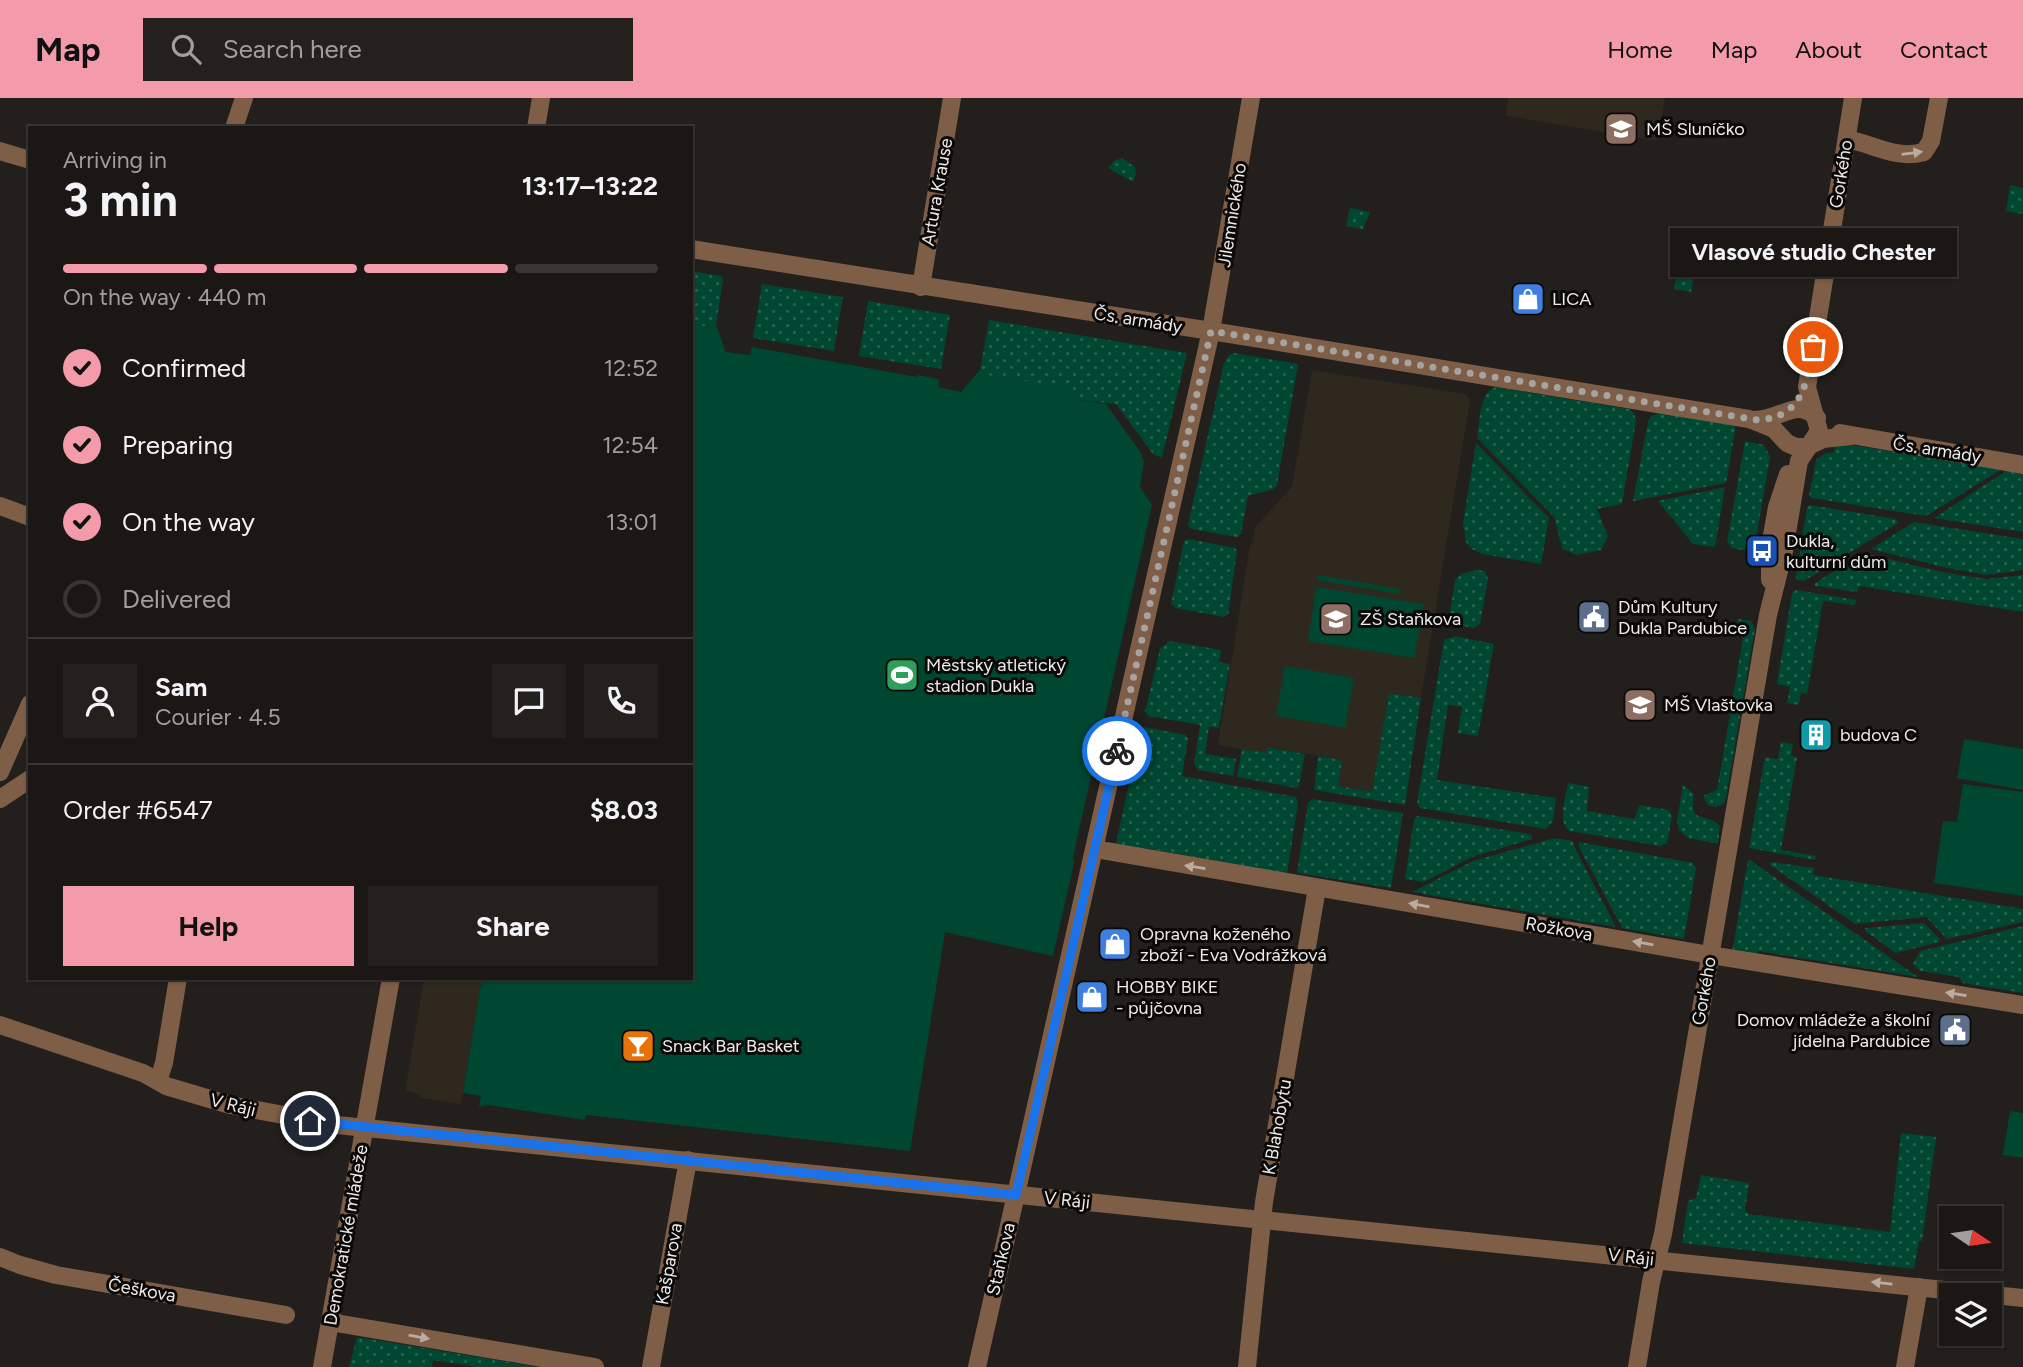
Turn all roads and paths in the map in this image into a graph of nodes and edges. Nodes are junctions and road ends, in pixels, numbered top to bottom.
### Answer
1 (244, 98) edge
2 (541, 98) edge
3 (952, 98) edge
4 (1251, 98) edge
5 (1853, 98) edge
6 (1939, 98) edge
7 (235, 126) edge
8 (536, 126) edge
9 (1846, 139) junction
10 (0, 151) edge
11 (28, 159) edge
12 (693, 249) edge
13 (921, 287) junction
14 (1211, 331) junction
15 (1809, 374) junction
16 (1788, 411) junction
17 (1816, 416) junction
18 (1749, 419) junction
19 (1850, 436) junction
20 (1783, 439) junction
21 (1811, 444) junction
22 (2023, 465) edge
23 (0, 506) edge
24 (28, 516) edge
25 (1768, 615) junction
26 (28, 709) edge
27 (0, 772) edge
28 (28, 780) edge
29 (0, 799) edge
30 (1095, 849) junction
31 (1317, 888) junction
32 (1710, 954) junction
33 (178, 980) edge
34 (391, 980) edge
35 (2023, 1005) edge
36 (0, 1025) edge
37 (158, 1081) junction
38 (364, 1128) junction
39 (688, 1160) junction
40 (1016, 1195) junction
41 (1262, 1220) junction
42 (0, 1257) edge
43 (1657, 1260) junction
44 (1919, 1287) junction
45 (2023, 1298) edge
46 (286, 1315) dead end
47 (330, 1322) junction
48 (322, 1367) edge
49 (595, 1367) edge
50 (651, 1367) edge
51 (977, 1367) edge
52 (1247, 1367) edge
53 (1636, 1367) edge
54 (1905, 1367) edge

1 - 7 street
2 - 8 street
3 - 13 street, Artura Krause
4 - 14 street, Jilemnického
5 - 9 street, Gorkého
9 -> 6 street
9 - 15 street, Gorkého
10 - 11 street
12 - 13 street, Čs. armády
13 - 14 street, Čs. armády
14 - 18 street, Čs. armády
14 - 30 street, Staňkova
15 - 16 street, Gorkého
15 - 17 street, Gorkého
16 - 17 street, Čs. armády
16 - 18 street, Čs. armády
16 - 20 street, Gorkého
17 - 19 street, Čs. armády
17 - 21 street, Gorkého
18 - 20 street, Čs. armády
19 - 21 street, Čs. armády
19 - 22 street, Čs. armády
20 - 21 street, Čs. armády
20 - 25 street, Gorkého
21 - 25 street, Gorkého
23 - 24 street
25 - 32 street, Gorkého
26 - 27 street
28 - 29 street
31 -> 30 street, Rožkova
30 - 40 street, Staňkova
32 -> 31 street, Rožkova
31 - 41 street, K Blahobytu
35 -> 32 street, Rožkova
32 - 43 street, Gorkého
33 - 37 street
34 - 38 street, Demokratické mládeže
36 - 37 street, V Ráji
37 - 38 street, V Ráji
38 - 39 street, V Ráji
38 - 47 street, Demokratické mládeže
39 - 40 street, V Ráji
39 - 50 street, Kašparova
40 - 41 street, V Ráji
40 - 51 street, Staňkova
41 - 43 street, V Ráji
41 - 52 street, K Blahobytu
42 - 46 street, Češkova
44 -> 43 street, V Ráji
43 - 53 street, Gorkého
44 - 45 street, V Ráji
44 - 54 street
47 - 48 street, Demokratické mládeže
47 -> 49 street

